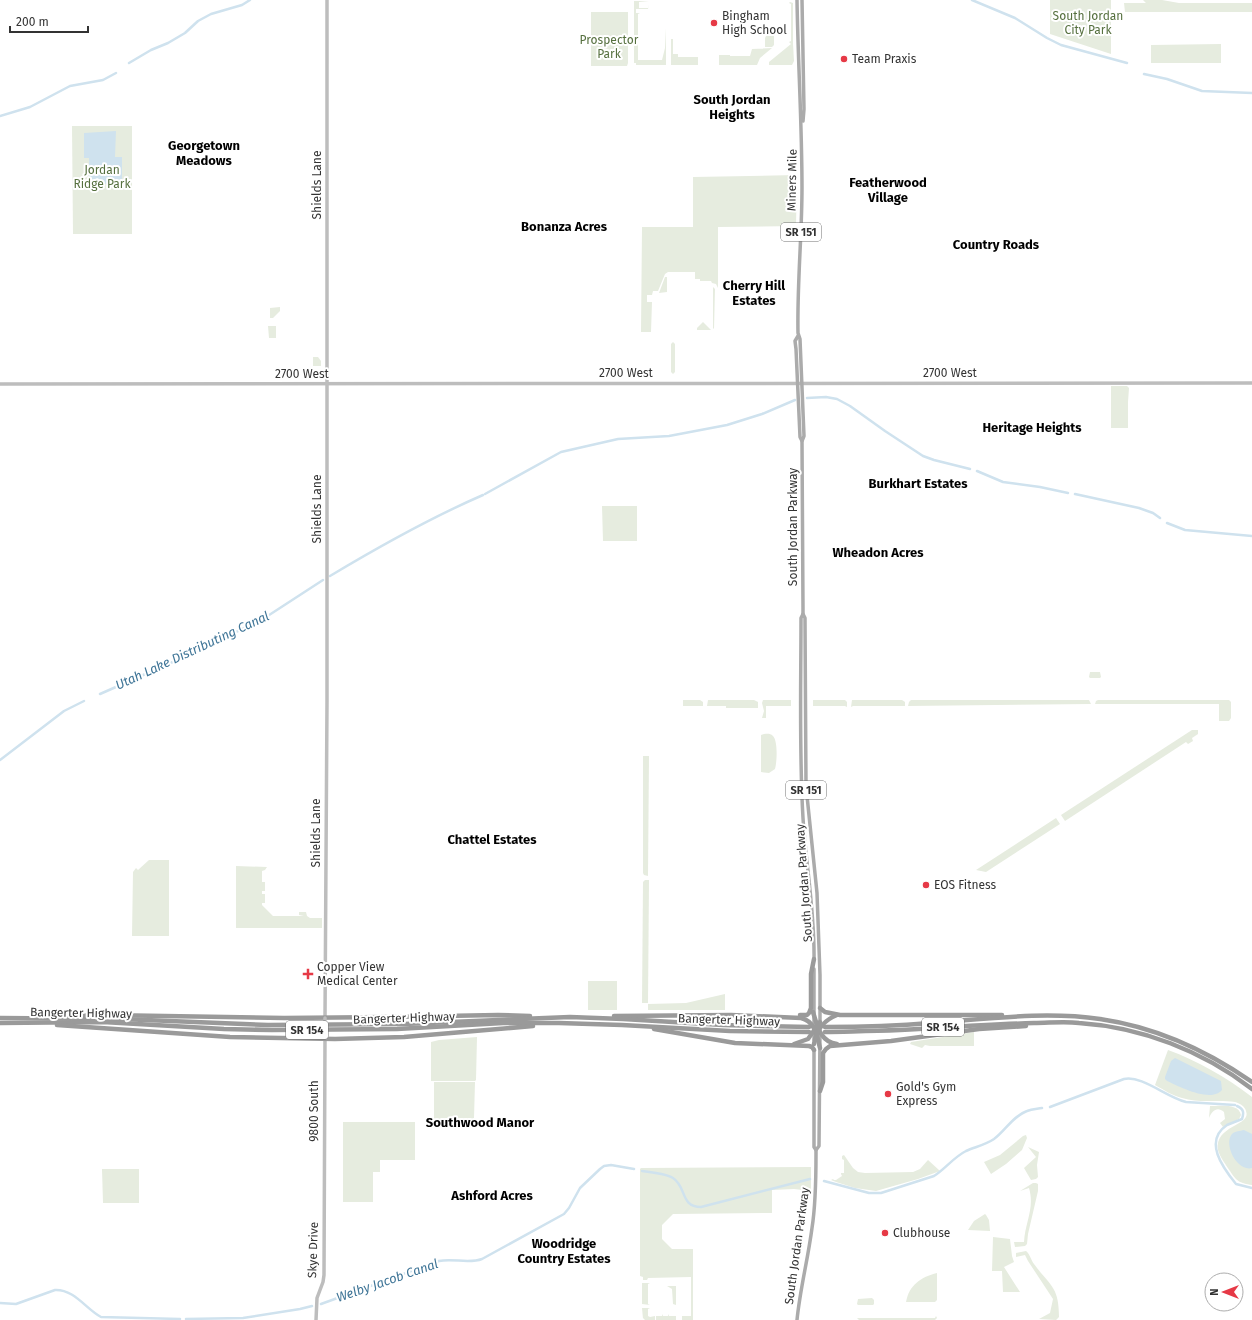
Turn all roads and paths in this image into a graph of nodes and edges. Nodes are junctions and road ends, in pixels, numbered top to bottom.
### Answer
1 (327, 0) edge
2 (797, 0) edge
3 (802, 0) edge
4 (802, 96) junction
5 (798, 336) junction
6 (1252, 383) edge
7 (0, 384) edge
8 (327, 384) junction
9 (797, 384) junction
10 (802, 384) junction
11 (802, 441) junction
12 (803, 614) junction
13 (814, 959) junction
14 (820, 1008) junction
15 (814, 1012) joint
16 (840, 1015) junction
17 (1048, 1016) junction
18 (787, 1017) junction
19 (0, 1018) edge
20 (325, 1018) junction
21 (586, 1018) junction
22 (29, 1020) junction
23 (556, 1020) junction
24 (0, 1022) edge
25 (1061, 1022) junction
26 (587, 1024) junction
27 (817, 1029) junction
28 (325, 1038) junction
29 (814, 1044) joint
30 (852, 1044) junction
31 (791, 1045) junction
32 (820, 1048) joint
33 (814, 1050) junction
34 (1252, 1082) edge
35 (1252, 1089) edge
36 (820, 1091) junction
37 (816, 1150) junction
38 (324, 1204) joint
39 (316, 1320) edge
40 (797, 1320) edge

1 - 8 main road, Shields Lane
2 - 4 main road, SR 151
3 - 4 main road, SR 151
4 - 5 main road, Miners Mile / SR 151
5 - 9 main road, SR 151
5 - 10 main road, SR 151
6 - 10 main road, 2700 West
7 - 8 main road, 2700 West
8 - 9 main road, 2700 West
8 - 20 main road, Shields Lane
9 - 10 main road, 2700 West
9 - 11 main road, South Jordan Parkway / SR 151
10 - 11 main road, South Jordan Parkway / SR 151
11 - 12 main road, South Jordan Parkway / SR 151
12 - 13 main road, South Jordan Parkway / SR 151
12 - 14 main road, South Jordan Parkway / SR 151
13 - 15 main road, South Jordan Parkway / SR 151
13 - 18 highway
14 - 16 highway
14 - 27 main road, South Jordan Parkway / SR 151
15 - 27 highway
16 - 17 highway
16 - 27 highway
17 - 27 highway, Bangerter Highway / SR 154
17 - 34 highway, Bangerter Highway / SR 154
18 - 21 highway
18 - 27 highway
19 - 22 highway, Bangerter Highway / SR 154
20 - 22 highway
20 - 23 highway
20 - 28 main road, 9800 South, bridge
21 - 23 highway, Bangerter Highway / SR 154
21 - 27 highway, Bangerter Highway / SR 154
22 - 23 highway, Bangerter Highway / SR 154
22 - 24 highway, Bangerter Highway / SR 154
22 - 28 highway
23 - 26 highway, Bangerter Highway / SR 154
23 - 28 highway
25 - 27 highway, Bangerter Highway / SR 154
25 - 30 highway
25 - 35 highway, Bangerter Highway / SR 154
26 - 27 highway, Bangerter Highway / SR 154
26 - 31 highway
27 - 29 highway
27 - 30 highway
27 - 31 highway
27 - 32 highway
28 - 38 main road, 9800 South
29 - 33 main road, South Jordan Parkway
30 - 36 highway
31 - 33 highway
32 - 36 main road, South Jordan Parkway
33 - 37 main road, South Jordan Parkway
36 - 37 main road, South Jordan Parkway
37 - 40 main road, South Jordan Parkway
38 - 39 main road, Skye Drive

